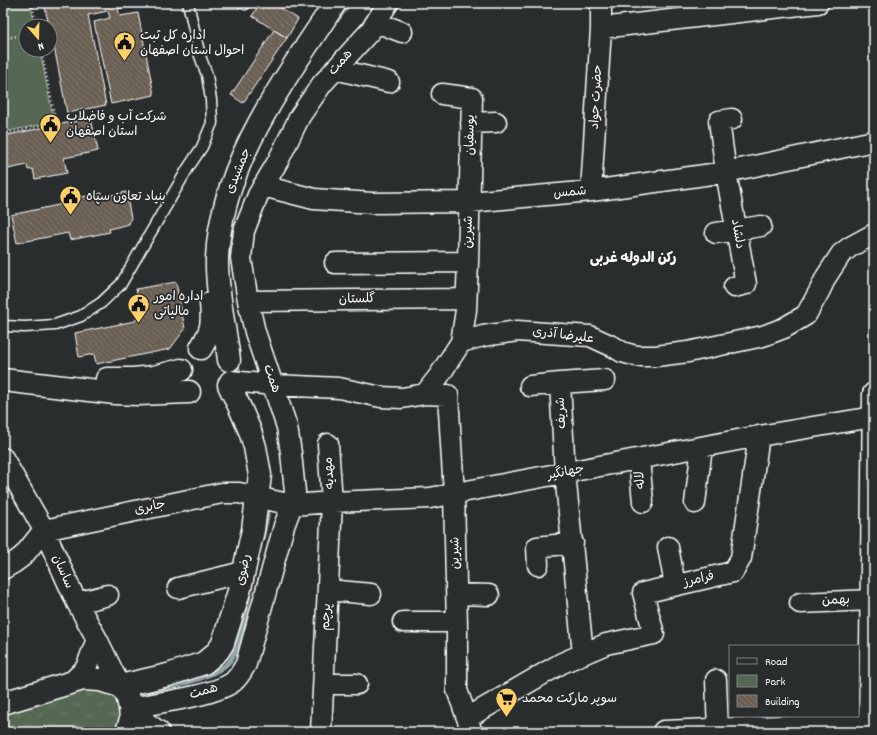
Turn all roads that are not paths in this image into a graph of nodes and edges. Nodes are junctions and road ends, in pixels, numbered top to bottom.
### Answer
1 (188, 3) edge
2 (320, 3) edge
3 (335, 3) edge
4 (388, 3) edge
5 (601, 3) edge
6 (818, 3) edge
7 (376, 22) junction
8 (600, 28) junction
9 (310, 31) junction
10 (402, 32) dead end
11 (335, 69) junction
12 (389, 82) dead end
13 (442, 94) dead end
14 (732, 119) dead end
15 (496, 122) dead end
16 (471, 123) junction
17 (874, 141) edge
18 (726, 172) junction
19 (263, 186) junction
20 (591, 191) junction
21 (470, 202) junction
22 (760, 226) dead end
23 (736, 230) junction
24 (716, 233) dead end
25 (874, 234) edge
26 (468, 262) junction
27 (335, 263) dead end
28 (734, 287) dead end
29 (466, 299) junction
30 (248, 301) junction
31 (3, 326) edge
32 (461, 342) junction
33 (201, 348) junction
34 (3, 369) edge
35 (181, 370) junction
36 (229, 376) junction
37 (3, 380) edge
38 (605, 380) dead end
39 (70, 382) junction
40 (560, 383) junction
41 (274, 385) junction
42 (530, 386) dead end
43 (189, 392) junction
44 (425, 394) junction
45 (874, 394) edge
46 (873, 417) edge
47 (759, 436) junction
48 (328, 444) dead end
49 (702, 447) junction
50 (3, 458) edge
51 (639, 459) junction
52 (565, 473) junction
53 (874, 477) edge
54 (454, 494) junction
55 (257, 496) junction
56 (332, 502) junction
57 (643, 502) dead end
58 (694, 503) dead end
59 (292, 505) junction
60 (44, 530) junction
61 (874, 538) edge
62 (573, 543) junction
63 (668, 547) dead end
64 (538, 564) dead end
65 (3, 568) edge
66 (243, 572) junction
67 (675, 585) junction
68 (178, 588) dead end
69 (328, 590) junction
70 (371, 594) dead end
71 (457, 594) junction
72 (108, 595) dead end
73 (489, 595) dead end
74 (872, 600) junction
75 (76, 603) junction
76 (800, 603) dead end
77 (403, 622) dead end
78 (457, 622) junction
79 (97, 639) junction
80 (583, 654) junction
81 (716, 680) dead end
82 (73, 681) junction
83 (324, 684) junction
84 (356, 684) dead end
85 (120, 686) junction
86 (3, 703) edge
87 (130, 708) junction
88 (470, 725) edge
89 (870, 728) edge
90 (718, 730) junction
91 (127, 732) edge
92 (158, 732) edge
93 (321, 732) edge
94 (664, 732) edge

1 - 31 lane
2 - 9 street, جمشیدی
3 - 9 street, جمشیدی
4 - 7 street, همت
5 - 8 street, حضرت جواد
6 - 8 street
7 - 10 street
7 - 11 street, همت
8 - 20 street, حضرت جواد
9 - 33 street, جمشیدی
9 - 36 street, جمشیدی
11 - 12 street
11 - 19 street, همت
13 - 16 street, یوسفیان
14 - 18 street, دلشاد
15 - 16 street
16 - 21 street, یوسفیان
17 - 18 street, شمس
18 - 20 street, شمس
18 - 23 street, دلشاد
19 - 21 street, شمس
19 - 30 street, همت
20 - 21 street, شمس
21 - 26 street, شیرین
22 - 23 street
23 - 24 street
23 - 28 street, دلشاد
25 - 32 street, علیرضا آذری
26 - 27 street, شیرین
26 - 29 street, شیرین
29 - 30 street, گلستان
29 - 32 street, شیرین
30 - 41 street, همت
32 - 44 street
33 - 35 street
33 - 36 street
34 - 39 street
35 - 39 street
35 - 43 street
36 - 41 street
36 - 43 street
36 - 55 street, رضوی
37 - 39 street
38 - 40 street
39 - 43 street
40 - 42 street, شریف
40 - 52 street, شریف
41 - 44 street
41 - 59 street, همت
44 - 54 street, شیرین
45 - 46 street
46 - 47 street, جهانگیر
46 - 53 street
47 - 49 street, جهانگیر
47 - 67 street, فرامرز
48 - 56 street, مهدیه
49 - 51 street, جهانگیر
49 - 58 street
50 - 60 street, ساسان
51 - 52 street, جهانگیر
51 - 57 street, لاله
52 - 54 street, جهانگیر
52 - 62 street
53 - 61 street
54 - 56 street, جهانگیر
54 - 71 street, شیرین
55 - 59 street, جهانگیر
55 - 60 street, جابری
55 - 66 street, رضوی
56 - 59 street, جهانگیر
56 - 69 street, پرچم
59 - 87 street, همت
60 - 65 street
60 - 75 street, ساسان
61 - 74 street
62 - 64 street
62 - 80 street
63 - 67 street
66 - 68 street
66 - 85 street, رضوی
67 - 80 street, فرامرز
69 - 70 street
69 - 83 street, پرچم
71 - 73 street
71 - 78 street, شیرین
72 - 75 street
74 - 76 street, بهمن
74 - 89 street
75 - 79 street, ساسان
77 - 78 street
78 - 88 street, شیرین
79 - 82 street
79 - 85 street, ساسان
80 - 88 street, فرامرز
81 - 90 street
82 - 85 street
82 - 86 street
83 - 84 street
83 - 93 street, پرچم
85 - 87 street
87 - 91 street
87 - 92 street
89 - 90 street
90 - 94 street

